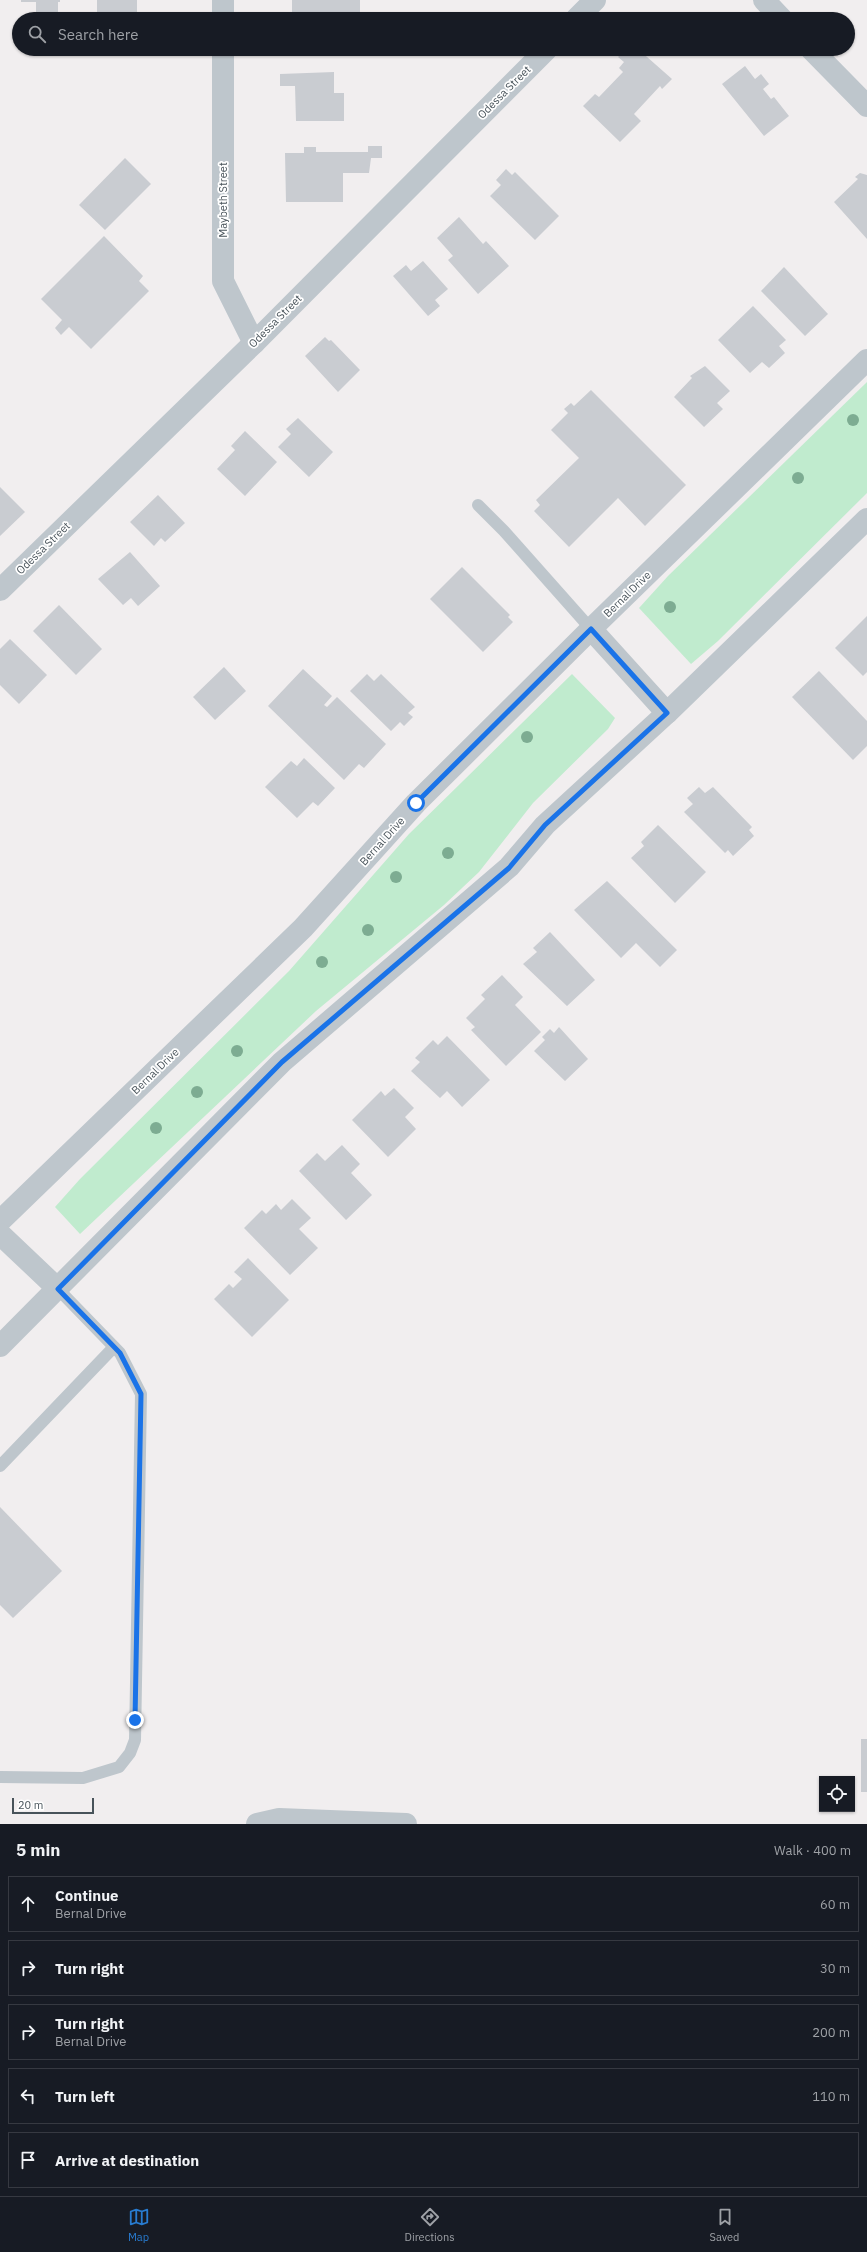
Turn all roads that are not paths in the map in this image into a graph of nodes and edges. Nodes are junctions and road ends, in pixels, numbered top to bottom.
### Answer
1 (223, 0) edge
2 (595, 0) edge
3 (764, 0) edge
4 (223, 12) edge
5 (583, 12) edge
6 (775, 12) edge
7 (223, 56) edge
8 (539, 56) edge
9 (818, 56) edge
10 (867, 106) edge
11 (254, 343) junction
12 (867, 360) edge
13 (478, 505) dead end
14 (867, 519) edge
15 (0, 590) edge
16 (591, 629) junction
17 (667, 713) junction
18 (0, 1221) edge
19 (0, 1234) edge
20 (58, 1289) junction
21 (0, 1346) edge
22 (114, 1347) junction
23 (0, 1466) edge
24 (0, 1777) edge
25 (257, 1824) edge
26 (406, 1824) edge

1 - 4 street
2 - 5 street
3 - 6 street
7 - 11 street, Maybeth Street
8 - 11 street, Odessa Street
9 - 10 street
11 - 15 street, Odessa Street
12 - 16 street, Bernal Drive
13 - 16 lane
14 - 17 street
16 - 17 street
16 - 18 street, Bernal Drive
17 - 20 street
19 - 20 street
20 - 21 street
20 - 22 lane
22 - 23 lane
22 - 24 lane
25 - 26 street

